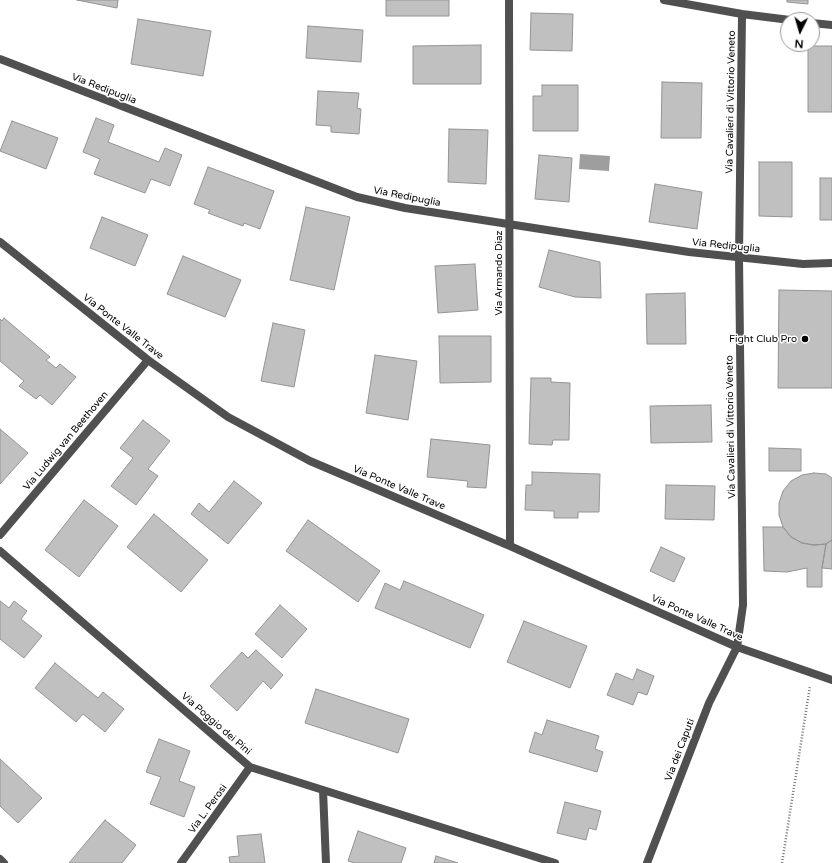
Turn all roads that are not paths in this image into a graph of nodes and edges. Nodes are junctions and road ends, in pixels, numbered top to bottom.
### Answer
1 (509, 0) edge
2 (664, 0) edge
3 (742, 14) junction
4 (780, 19) edge
5 (820, 24) edge
6 (832, 25) edge
7 (0, 59) edge
8 (509, 225) junction
9 (0, 242) edge
10 (739, 257) junction
11 (832, 263) edge
12 (148, 360) junction
13 (0, 535) edge
14 (510, 546) junction
15 (0, 551) edge
16 (737, 647) junction
17 (832, 680) edge
18 (250, 767) junction
19 (323, 790) junction
20 (0, 859) edge
21 (4, 863) edge
22 (182, 863) edge
23 (326, 863) edge
24 (555, 863) edge
25 (647, 863) edge

1 - 8 street, Via Armando Diaz
2 - 3 street
3 - 4 street
3 - 10 street, Via Cavalieri di Vittorio Veneto
5 - 6 street
7 - 8 street, Via Redipuglia
8 - 10 street, Via Redipuglia
8 - 14 street, Via Armando Diaz
9 - 12 street, Via Ponte Valle Trave
10 - 11 street, Via Redipuglia
10 - 16 street, Via Cavalieri di Vittorio Veneto
12 - 13 street, Via Ludwig van Beethoven
12 - 14 street, Via Ponte Valle Trave
14 - 16 street, Via Ponte Valle Trave
15 - 18 street, Via Poggio dei Pini
16 - 17 street, Via Ponte Valle Trave
16 - 25 street, Via dei Caputi
18 - 19 street, Via Poggio dei Pini
18 - 22 street, Via L. Perosi
19 - 23 street
19 - 24 street, Via Poggio dei Pini
20 - 21 street

